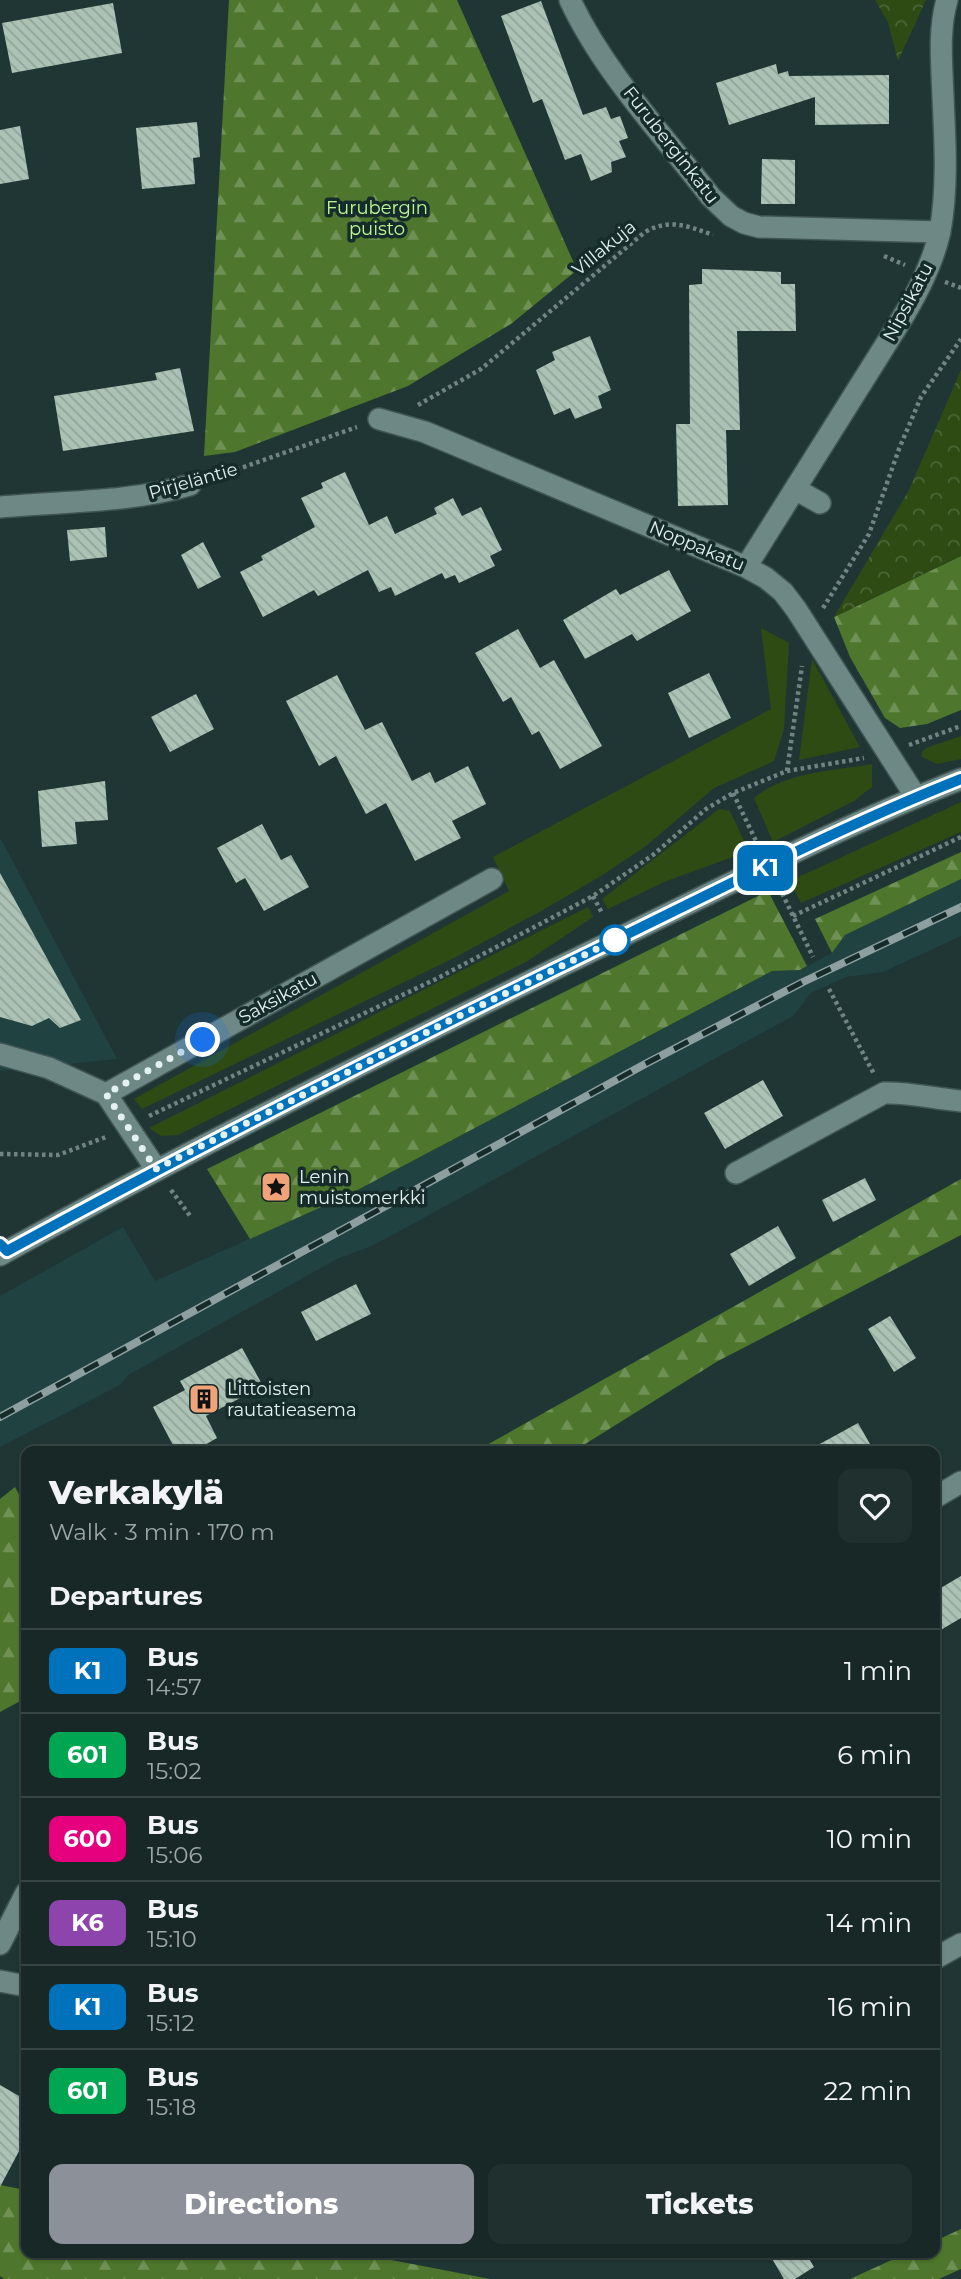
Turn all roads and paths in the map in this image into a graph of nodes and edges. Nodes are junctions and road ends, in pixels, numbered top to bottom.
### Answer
1 (570, 0) edge
2 (947, 0) edge
3 (952, 199) edge
4 (940, 232) junction
5 (718, 236) dead end
6 (881, 255) dead end
7 (925, 275) junction
8 (961, 288) edge
9 (961, 340) edge
10 (379, 419) junction
11 (190, 485) joint
12 (795, 489) junction
13 (820, 502) dead end
14 (0, 507) edge
15 (746, 567) junction
16 (807, 626) junction
17 (802, 665) dead end
18 (961, 726) edge
19 (887, 754) junction
20 (788, 771) junction
21 (961, 779) edge
22 (733, 793) junction
23 (916, 797) junction
24 (961, 837) edge
25 (758, 845) dead end
26 (492, 879) dead end
27 (779, 887) dead end
28 (593, 896) junction
29 (602, 913) dead end
30 (793, 916) junction
31 (813, 957) dead end
32 (829, 989) dead end
33 (0, 1054) edge
34 (884, 1093) junction
35 (106, 1094) junction
36 (961, 1101) edge
37 (128, 1126) junction
38 (0, 1154) edge
39 (156, 1169) junction
40 (736, 1172) dead end
41 (191, 1217) dead end
42 (2, 1250) edge
43 (961, 1482) edge
44 (940, 1494) edge
45 (21, 1903) edge
46 (0, 1944) edge
47 (961, 1944) edge
48 (940, 1956) edge
49 (0, 1981) edge
50 (21, 1985) edge

1 - 4 street, Furuberginkatu
2 - 3 street, Nipsikatu
3 - 4 street, Nipsikatu
4 - 7 street, Nipsikatu
5 - 10 path, Villakuja
6 - 7 path
7 - 8 path
7 - 12 street, Nipsikatu
9 - 16 path
10 - 11 path, Pirjeläntie
10 - 15 street, Noppakatu
11 - 14 street, Pirjeläntie
12 - 13 street
12 - 15 street, Nipsikatu
15 - 16 street, Noppakatu
16 - 19 street, Noppakatu
17 - 20 path
18 - 19 path
19 - 20 path
19 - 23 street, Noppakatu
20 - 22 path
21 - 23 street
22 - 25 path
22 - 28 path
23 - 39 street
24 - 30 path
26 - 35 street, Saksikatu
27 - 30 path
28 - 29 path
28 - 37 path
30 - 31 path
32 - 34 path
33 - 35 street
34 - 36 street
34 - 40 street
35 - 37 street
37 - 38 path
37 - 39 street
39 - 41 path
39 - 42 street
43 - 44 street
45 - 46 street
47 - 48 street
49 - 50 street

